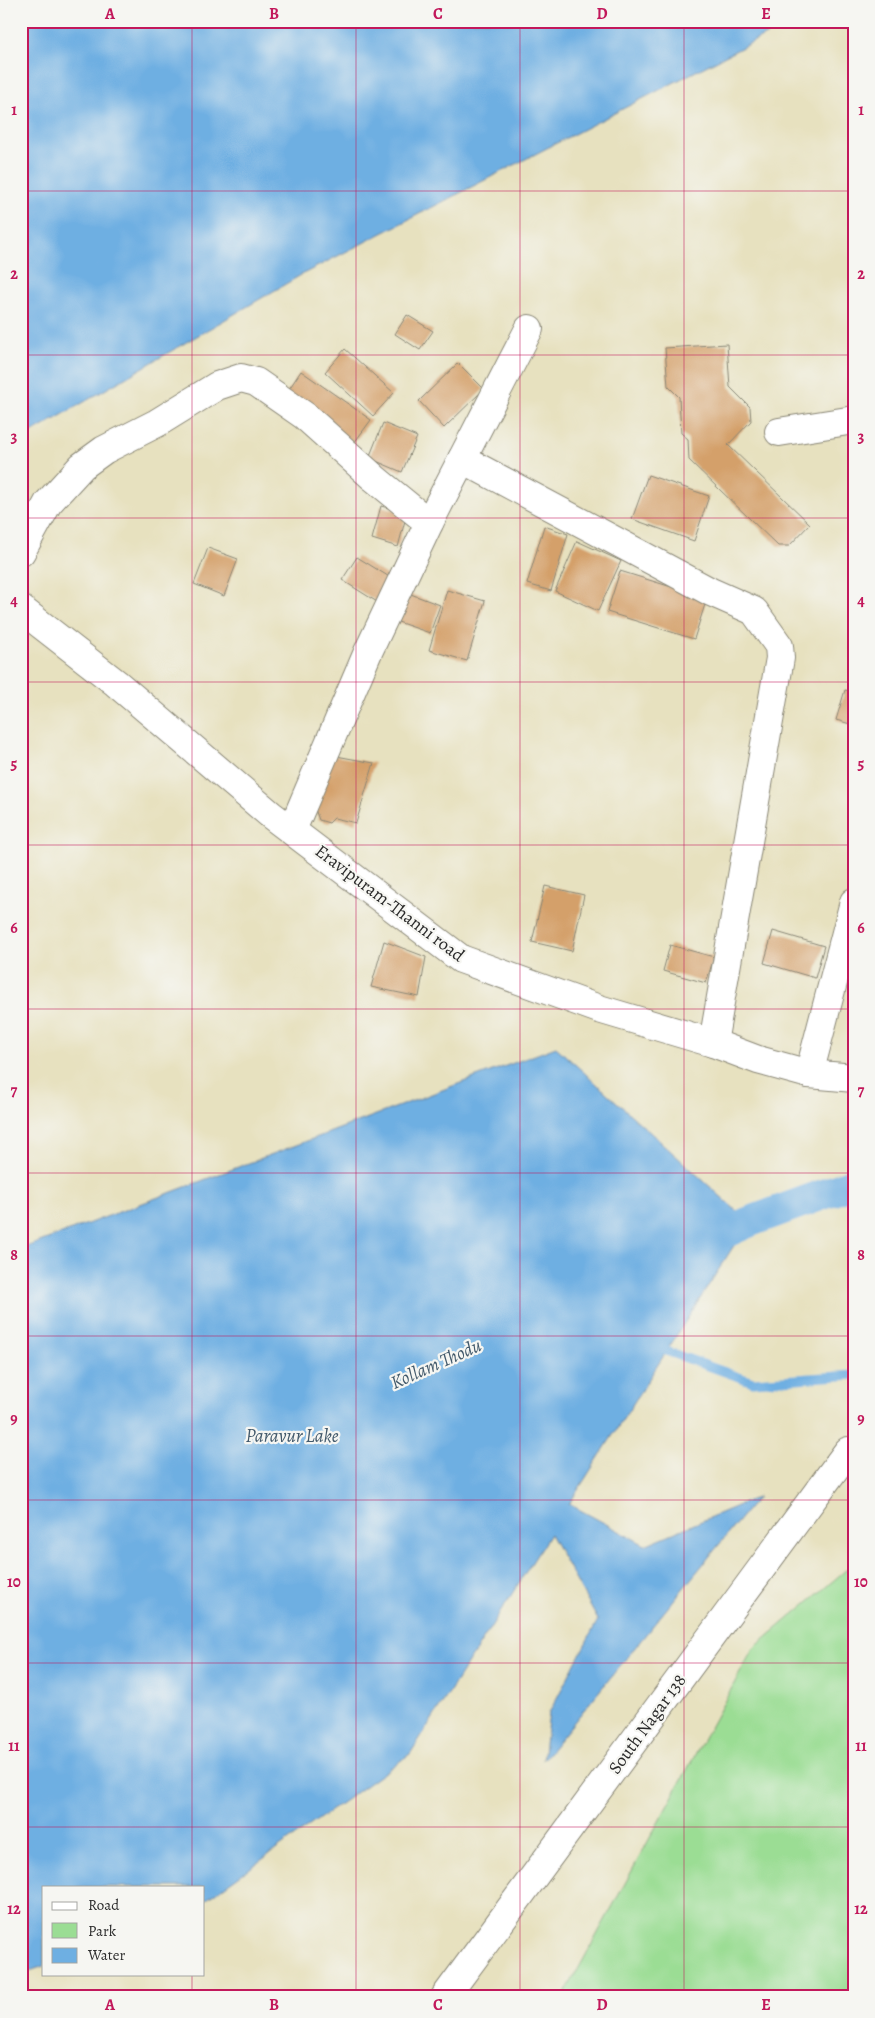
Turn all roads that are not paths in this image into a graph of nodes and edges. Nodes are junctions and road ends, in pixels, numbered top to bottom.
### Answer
1 (529, 329) dead end
2 (854, 420) edge
3 (779, 432) dead end
4 (462, 459) junction
5 (429, 523) junction
6 (21, 552) edge
7 (21, 608) edge
8 (292, 830) junction
9 (854, 902) edge
10 (713, 1043) junction
11 (808, 1074) junction
12 (854, 1078) edge
13 (848, 1452) dead end
14 (445, 1997) edge

1 - 4 street
2 - 3 street
4 - 5 street
4 - 10 street
5 - 6 street
5 - 8 street
7 - 8 street, Eravipuram-Thanni road
8 - 10 street, Eravipuram-Thanni road
9 - 11 street
10 - 11 street, Eravipuram-Thanni road
11 - 12 street, Eravipuram-Thanni road
13 - 14 street, South Nagar 138

